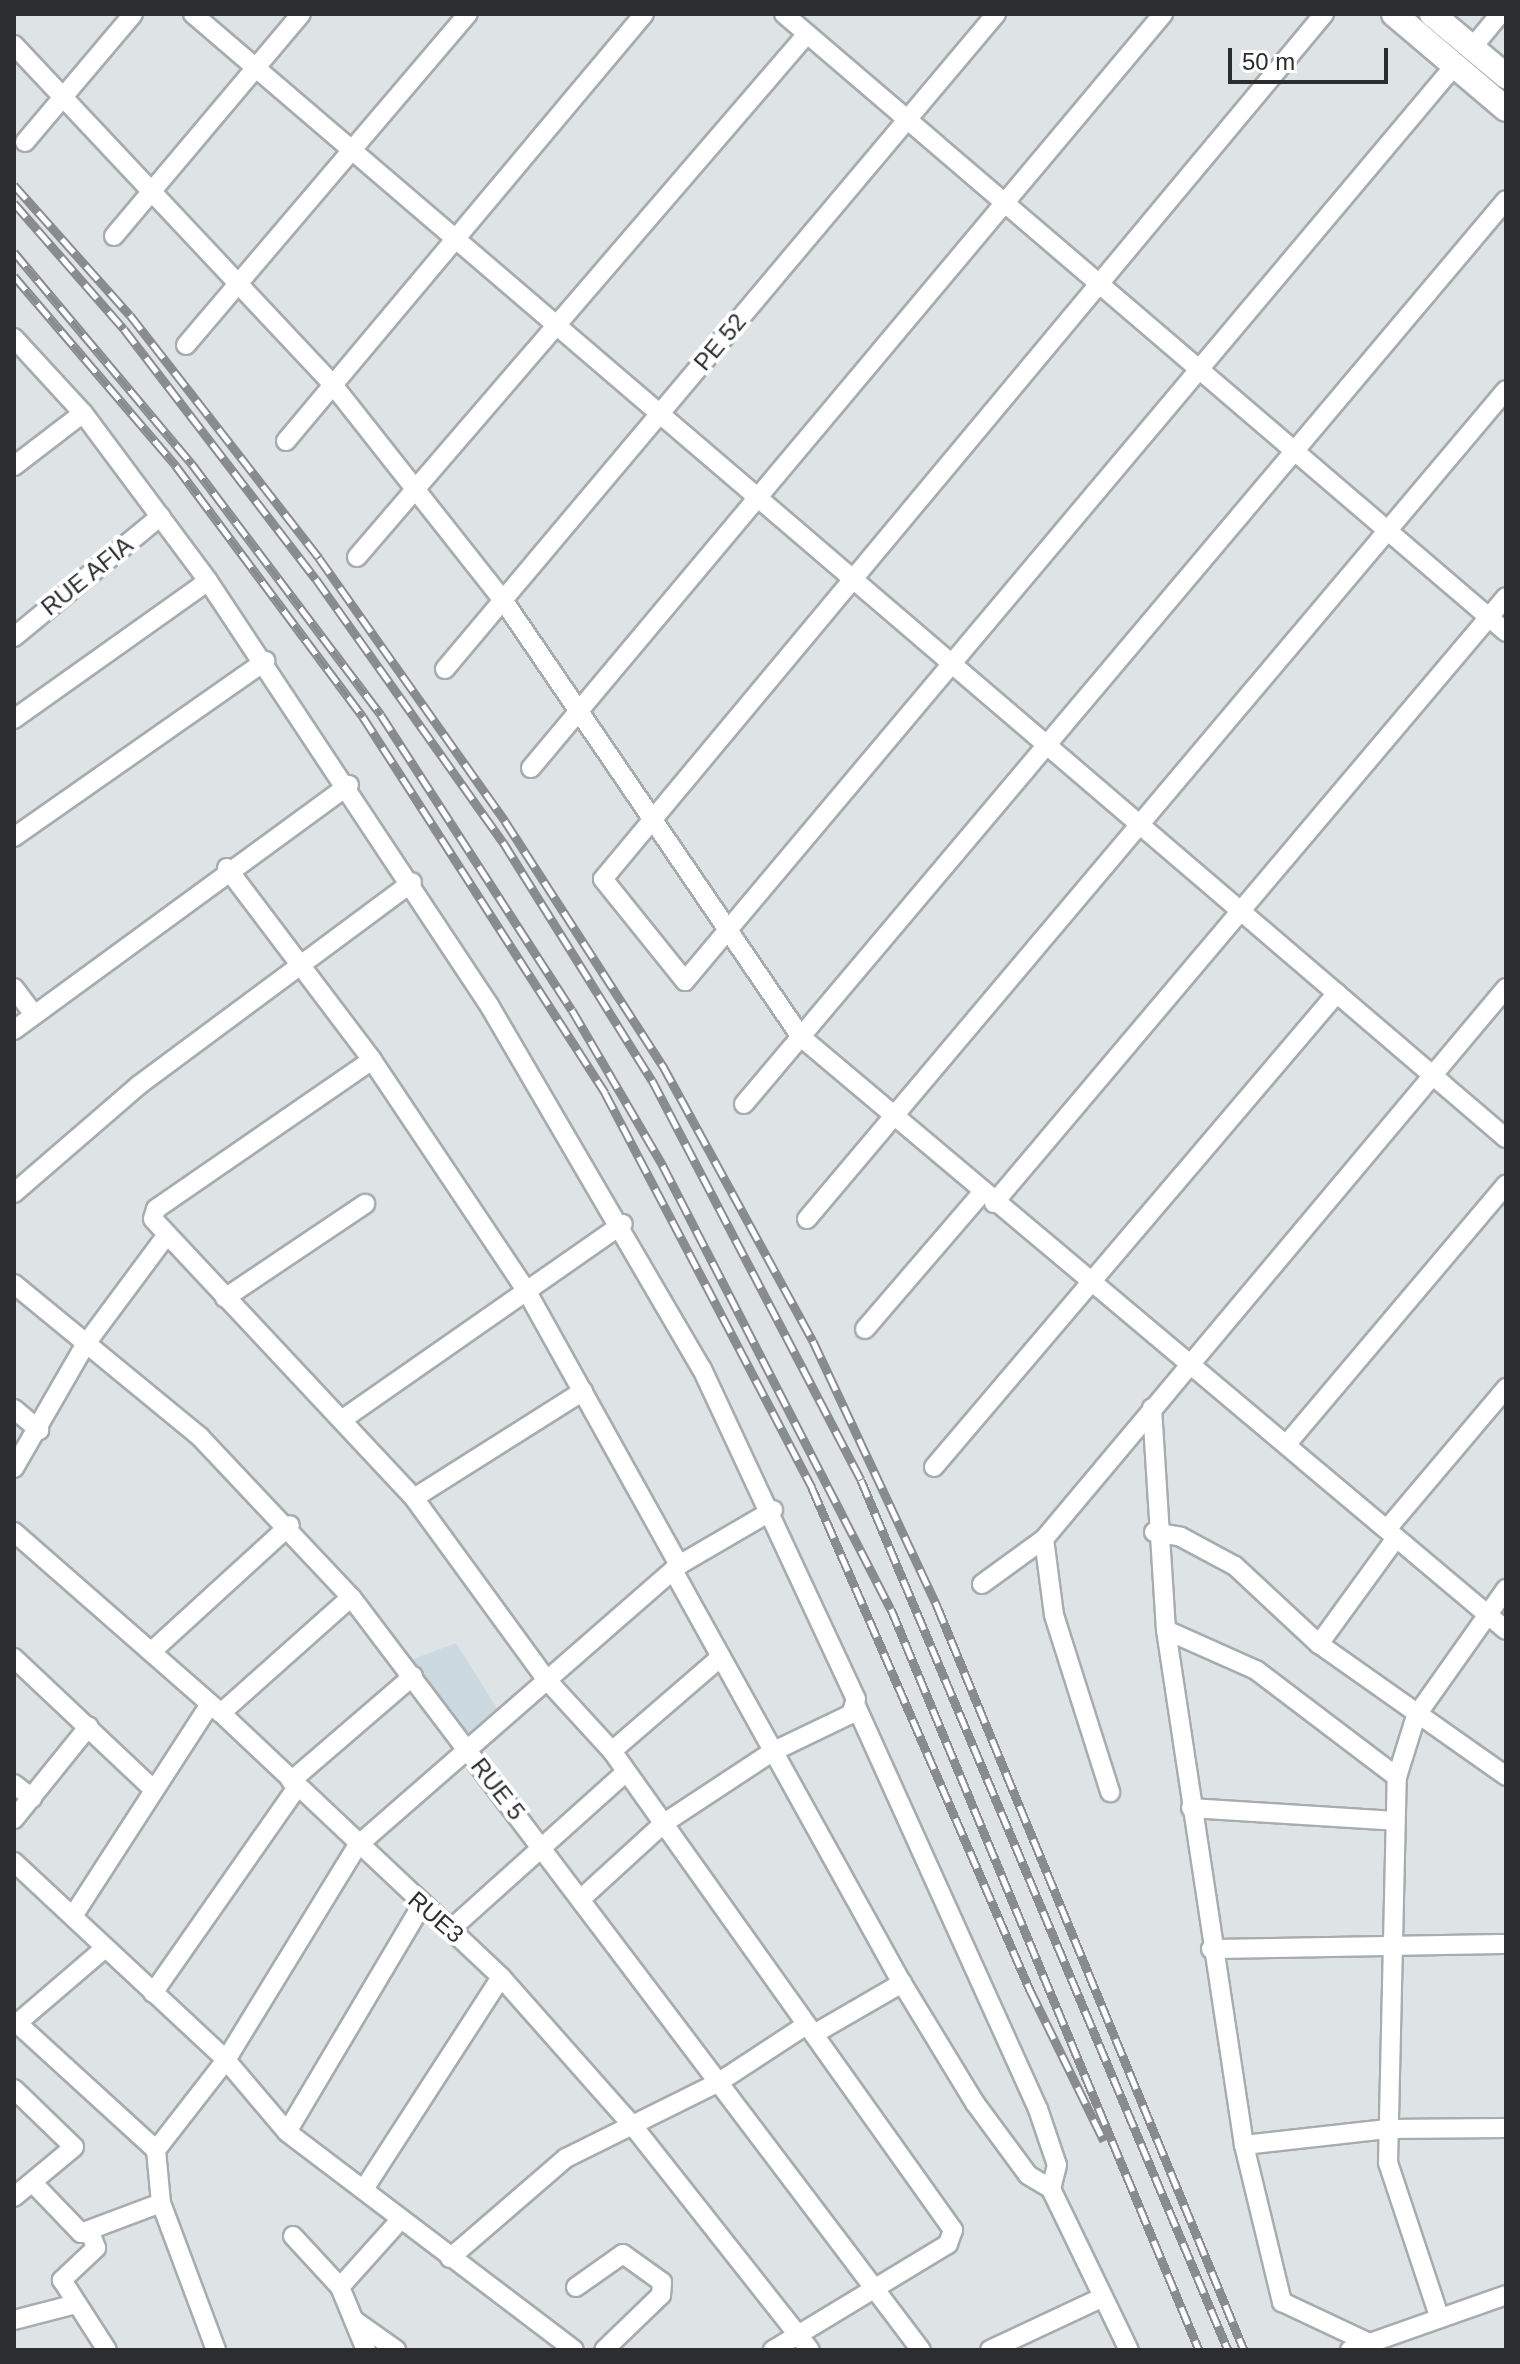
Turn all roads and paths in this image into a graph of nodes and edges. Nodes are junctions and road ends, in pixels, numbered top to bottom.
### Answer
1 (133, 14) edge
2 (193, 14) edge
3 (301, 14) edge
4 (468, 14) edge
5 (644, 14) edge
6 (784, 14) edge
7 (996, 14) edge
8 (1163, 14) edge
9 (1324, 14) edge
10 (1394, 14) edge
11 (1432, 14) edge
12 (1500, 14) edge
13 (807, 34) junction
14 (14, 45) edge
15 (1472, 48) junction
16 (1455, 65) junction
17 (256, 68) junction
18 (1506, 76) edge
19 (64, 96) junction
20 (1506, 109) edge
21 (907, 120) junction
22 (25, 142) dead end
23 (351, 150) junction
24 (150, 194) junction
25 (1506, 200) edge
26 (1002, 201) junction
27 (114, 236) dead end
28 (455, 239) junction
29 (240, 282) junction
30 (1100, 284) junction
31 (556, 326) junction
32 (14, 338) edge
33 (186, 345) dead end
34 (1199, 369) junction
35 (333, 385) junction
36 (1506, 390) edge
37 (83, 413) junction
38 (660, 414) junction
39 (286, 441) dead end
40 (1295, 451) junction
41 (14, 466) edge
42 (414, 491) junction
43 (758, 498) junction
44 (161, 516) junction
45 (1387, 530) junction
46 (357, 557) dead end
47 (853, 580) junction
48 (208, 581) junction
49 (1506, 597) edge
50 (503, 600) junction
51 (1489, 618) junction
52 (1506, 632) edge
53 (14, 637) edge
54 (265, 661) junction
55 (951, 663) junction
56 (445, 669) dead end
57 (580, 711) junction
58 (14, 719) edge
59 (1046, 744) junction
60 (531, 768) dead end
61 (349, 785) junction
62 (652, 821) junction
63 (1139, 824) junction
64 (14, 837) edge
65 (227, 868) junction
66 (412, 882) junction
67 (1241, 911) junction
68 (728, 929) junction
69 (298, 966) junction
70 (14, 988) edge
71 (1506, 988) edge
72 (1337, 993) junction
73 (33, 1013) junction
74 (14, 1030) edge
75 (801, 1037) junction
76 (372, 1060) junction
77 (1433, 1075) junction
78 (744, 1104) dead end
79 (891, 1117) junction
80 (1506, 1138) edge
81 (1506, 1185) edge
82 (14, 1193) edge
83 (988, 1198) junction
84 (365, 1204) dead end
85 (807, 1219) dead end
86 (623, 1224) junction
87 (166, 1236) junction
88 (1093, 1282) junction
89 (14, 1284) edge
90 (526, 1290) junction
91 (225, 1298) junction
92 (865, 1329) dead end
93 (85, 1345) junction
94 (1189, 1364) junction
95 (1506, 1388) edge
96 (583, 1391) junction
97 (1152, 1408) junction
98 (14, 1409) edge
99 (343, 1419) junction
100 (39, 1430) junction
101 (1286, 1445) junction
102 (934, 1467) dead end
103 (14, 1468) edge
104 (414, 1498) junction
105 (773, 1510) junction
106 (290, 1525) junction
107 (14, 1532) edge
108 (1154, 1532) junction
109 (1392, 1534) junction
110 (1044, 1539) junction
111 (676, 1569) junction
112 (982, 1584) dead end
113 (1506, 1589) edge
114 (351, 1597) junction
115 (1485, 1613) junction
116 (1166, 1630) junction
117 (1506, 1630) edge
118 (1319, 1644) junction
119 (151, 1652) junction
120 (721, 1657) junction
121 (14, 1658) edge
122 (413, 1676) junction
123 (546, 1679) junction
124 (856, 1706) junction
125 (216, 1708) junction
126 (1416, 1716) junction
127 (89, 1726) junction
128 (464, 1746) junction
129 (612, 1751) junction
130 (772, 1752) junction
131 (1504, 1771) edge
132 (626, 1772) junction
133 (1397, 1777) junction
134 (14, 1784) edge
135 (294, 1784) junction
136 (154, 1790) junction
137 (1110, 1792) dead end
138 (32, 1798) junction
139 (1191, 1808) junction
140 (14, 1819) edge
141 (1395, 1821) junction
142 (663, 1824) junction
143 (358, 1845) junction
144 (544, 1849) junction
145 (14, 1862) edge
146 (582, 1898) junction
147 (421, 1906) junction
148 (73, 1916) junction
149 (451, 1929) junction
150 (1389, 1941) junction
151 (1506, 1944) edge
152 (105, 1948) junction
153 (1211, 1949) junction
154 (501, 1977) junction
155 (902, 1983) junction
156 (153, 1993) junction
157 (17, 2018) edge
158 (810, 2029) junction
159 (226, 2060) junction
160 (719, 2082) junction
161 (14, 2089) edge
162 (633, 2126) junction
163 (1506, 2128) edge
164 (1387, 2129) junction
165 (287, 2132) junction
166 (1244, 2145) junction
167 (156, 2150) junction
168 (34, 2184) junction
169 (364, 2189) junction
170 (1051, 2189) junction
171 (14, 2197) edge
172 (161, 2203) junction
173 (401, 2219) junction
174 (90, 2232) junction
175 (293, 2236) dead end
176 (450, 2258) junction
177 (876, 2285) junction
178 (340, 2287) junction
179 (576, 2287) dead end
180 (1506, 2295) edge
181 (1103, 2297) junction
182 (76, 2304) junction
183 (1439, 2316) junction
184 (14, 2320) edge
185 (354, 2320) junction
186 (795, 2332) junction
187 (1369, 2343) junction
188 (107, 2350) edge
189 (216, 2350) edge
190 (366, 2350) edge
191 (396, 2350) edge
192 (574, 2350) edge
193 (604, 2350) edge
194 (773, 2350) edge
195 (810, 2350) edge
196 (921, 2350) edge
197 (990, 2350) edge
198 (1129, 2350) edge
199 (1350, 2350) edge

1 - 19 street
2 - 17 street
3 - 17 street
4 - 23 street
5 - 28 street
6 - 13 street
7 - 21 street, PE 52
8 - 26 street
9 - 30 street
10 - 16 street
11 - 15 street
12 - 15 street
13 - 21 street
13 - 31 street
14 - 19 street
15 - 18 street
16 - 20 street
16 - 34 street
17 - 23 street
17 - 24 street
19 - 22 street
19 - 24 street
21 - 26 street
21 - 38 street, PE 52
23 - 28 street
23 - 29 street
24 - 27 street
24 - 29 street
25 - 40 street
26 - 30 street
26 - 43 street
28 - 31 street
28 - 35 street
29 - 33 street
29 - 35 street
30 - 34 street
30 - 47 street
31 - 38 street
31 - 42 street
32 - 37 street
34 - 40 street
34 - 55 street
35 - 39 street
35 - 42 street
36 - 45 street
37 - 41 street
37 - 44 street
38 - 43 street
38 - 50 street, PE 52
40 - 45 street
40 - 59 street
42 - 46 street
42 - 50 street
43 - 47 street
43 - 57 street
44 - 48 street
44 - 53 street, RUE AFIA
45 - 51 street
45 - 63 street
47 - 55 street
47 - 62 street
48 - 54 street
48 - 58 street
49 - 51 street
50 - 56 street, PE 52
50 - 57 street
51 - 52 street
51 - 67 street
54 - 61 street
54 - 64 street
55 - 59 street
55 - 68 street
57 - 60 street
57 - 62 street
59 - 63 street
59 - 75 street
61 - 65 street
61 - 66 street
62 - 68 street
62 - 68 street
63 - 67 street
63 - 79 street
65 - 69 street
65 - 73 street
66 - 69 street
66 - 86 street
67 - 72 street
67 - 83 street
68 - 75 street
69 - 76 street
69 - 82 street
70 - 73 street
71 - 77 street
72 - 77 street
72 - 88 street
73 - 74 street
75 - 78 street
75 - 79 street
76 - 87 street
76 - 90 street
77 - 80 street
77 - 94 street
79 - 83 street
79 - 85 street
81 - 101 street
83 - 88 street
83 - 92 street
84 - 91 street
86 - 90 street
86 - 105 street
87 - 91 street
87 - 93 street
88 - 94 street
88 - 102 street
89 - 93 street, RUE 5
90 - 96 street
90 - 99 street
91 - 99 street
93 - 100 street
93 - 106 street, RUE 5
94 - 97 street
94 - 101 street
95 - 109 street
96 - 104 street
96 - 111 street
97 - 108 street
97 - 110 street
98 - 100 street
99 - 104 street
100 - 103 street
101 - 109 street
104 - 123 street
105 - 111 street
105 - 124 street
106 - 114 street, RUE 5
106 - 119 street
107 - 119 street, RUE3
108 - 116 street
108 - 118 street
109 - 115 street
109 - 118 street
110 - 112 street
110 - 137 street
111 - 120 street
111 - 123 street
113 - 115 street
114 - 122 street, RUE 5
114 - 125 street
115 - 117 street
115 - 126 street
116 - 133 street
116 - 139 street
118 - 126 street
119 - 125 street, RUE3
120 - 129 street
120 - 130 street
121 - 127 street
122 - 128 street, RUE 5
122 - 135 street
123 - 128 street
123 - 129 street
124 - 130 street
124 - 170 street
125 - 135 street, RUE3
125 - 136 street
126 - 131 street
126 - 133 street
127 - 136 street
127 - 138 street
128 - 143 street
128 - 144 street, RUE 5
129 - 132 street
130 - 142 street
130 - 155 street
132 - 142 street
132 - 144 street
133 - 141 street
134 - 138 street
135 - 143 street, RUE3
135 - 156 street
136 - 148 street
138 - 140 street
139 - 141 street
139 - 153 street
141 - 150 street
142 - 146 street
142 - 158 street
143 - 147 street, RUE3
143 - 159 street
144 - 146 street, RUE 5
144 - 149 street
145 - 148 street
146 - 160 street, RUE 5
147 - 149 street, RUE3
147 - 165 street
148 - 152 street
149 - 154 street, RUE3
150 - 151 street
150 - 153 street
150 - 164 street
152 - 156 street
152 - 157 street
153 - 166 street
154 - 162 street, RUE3
154 - 169 street
155 - 158 street
155 - 170 street
156 - 159 street
157 - 167 street
158 - 160 street
158 - 177 street
159 - 165 street
159 - 167 street
160 - 162 street
160 - 177 street, RUE 5
161 - 168 street
162 - 176 street
162 - 186 street, RUE3
163 - 164 street
164 - 166 street
164 - 183 street
165 - 169 street
166 - 187 street
167 - 172 street
168 - 171 street
168 - 174 street
169 - 173 street
170 - 181 street
172 - 174 street
172 - 189 street
173 - 176 street
173 - 178 street
174 - 182 street
175 - 178 street
176 - 192 street
177 - 186 street
177 - 196 street, RUE 5
178 - 185 street
179 - 193 street
180 - 183 street
181 - 197 street
181 - 198 street
182 - 184 street
182 - 188 street
183 - 187 street
185 - 190 street
185 - 191 street
186 - 194 street
186 - 195 street, RUE3
187 - 199 street

